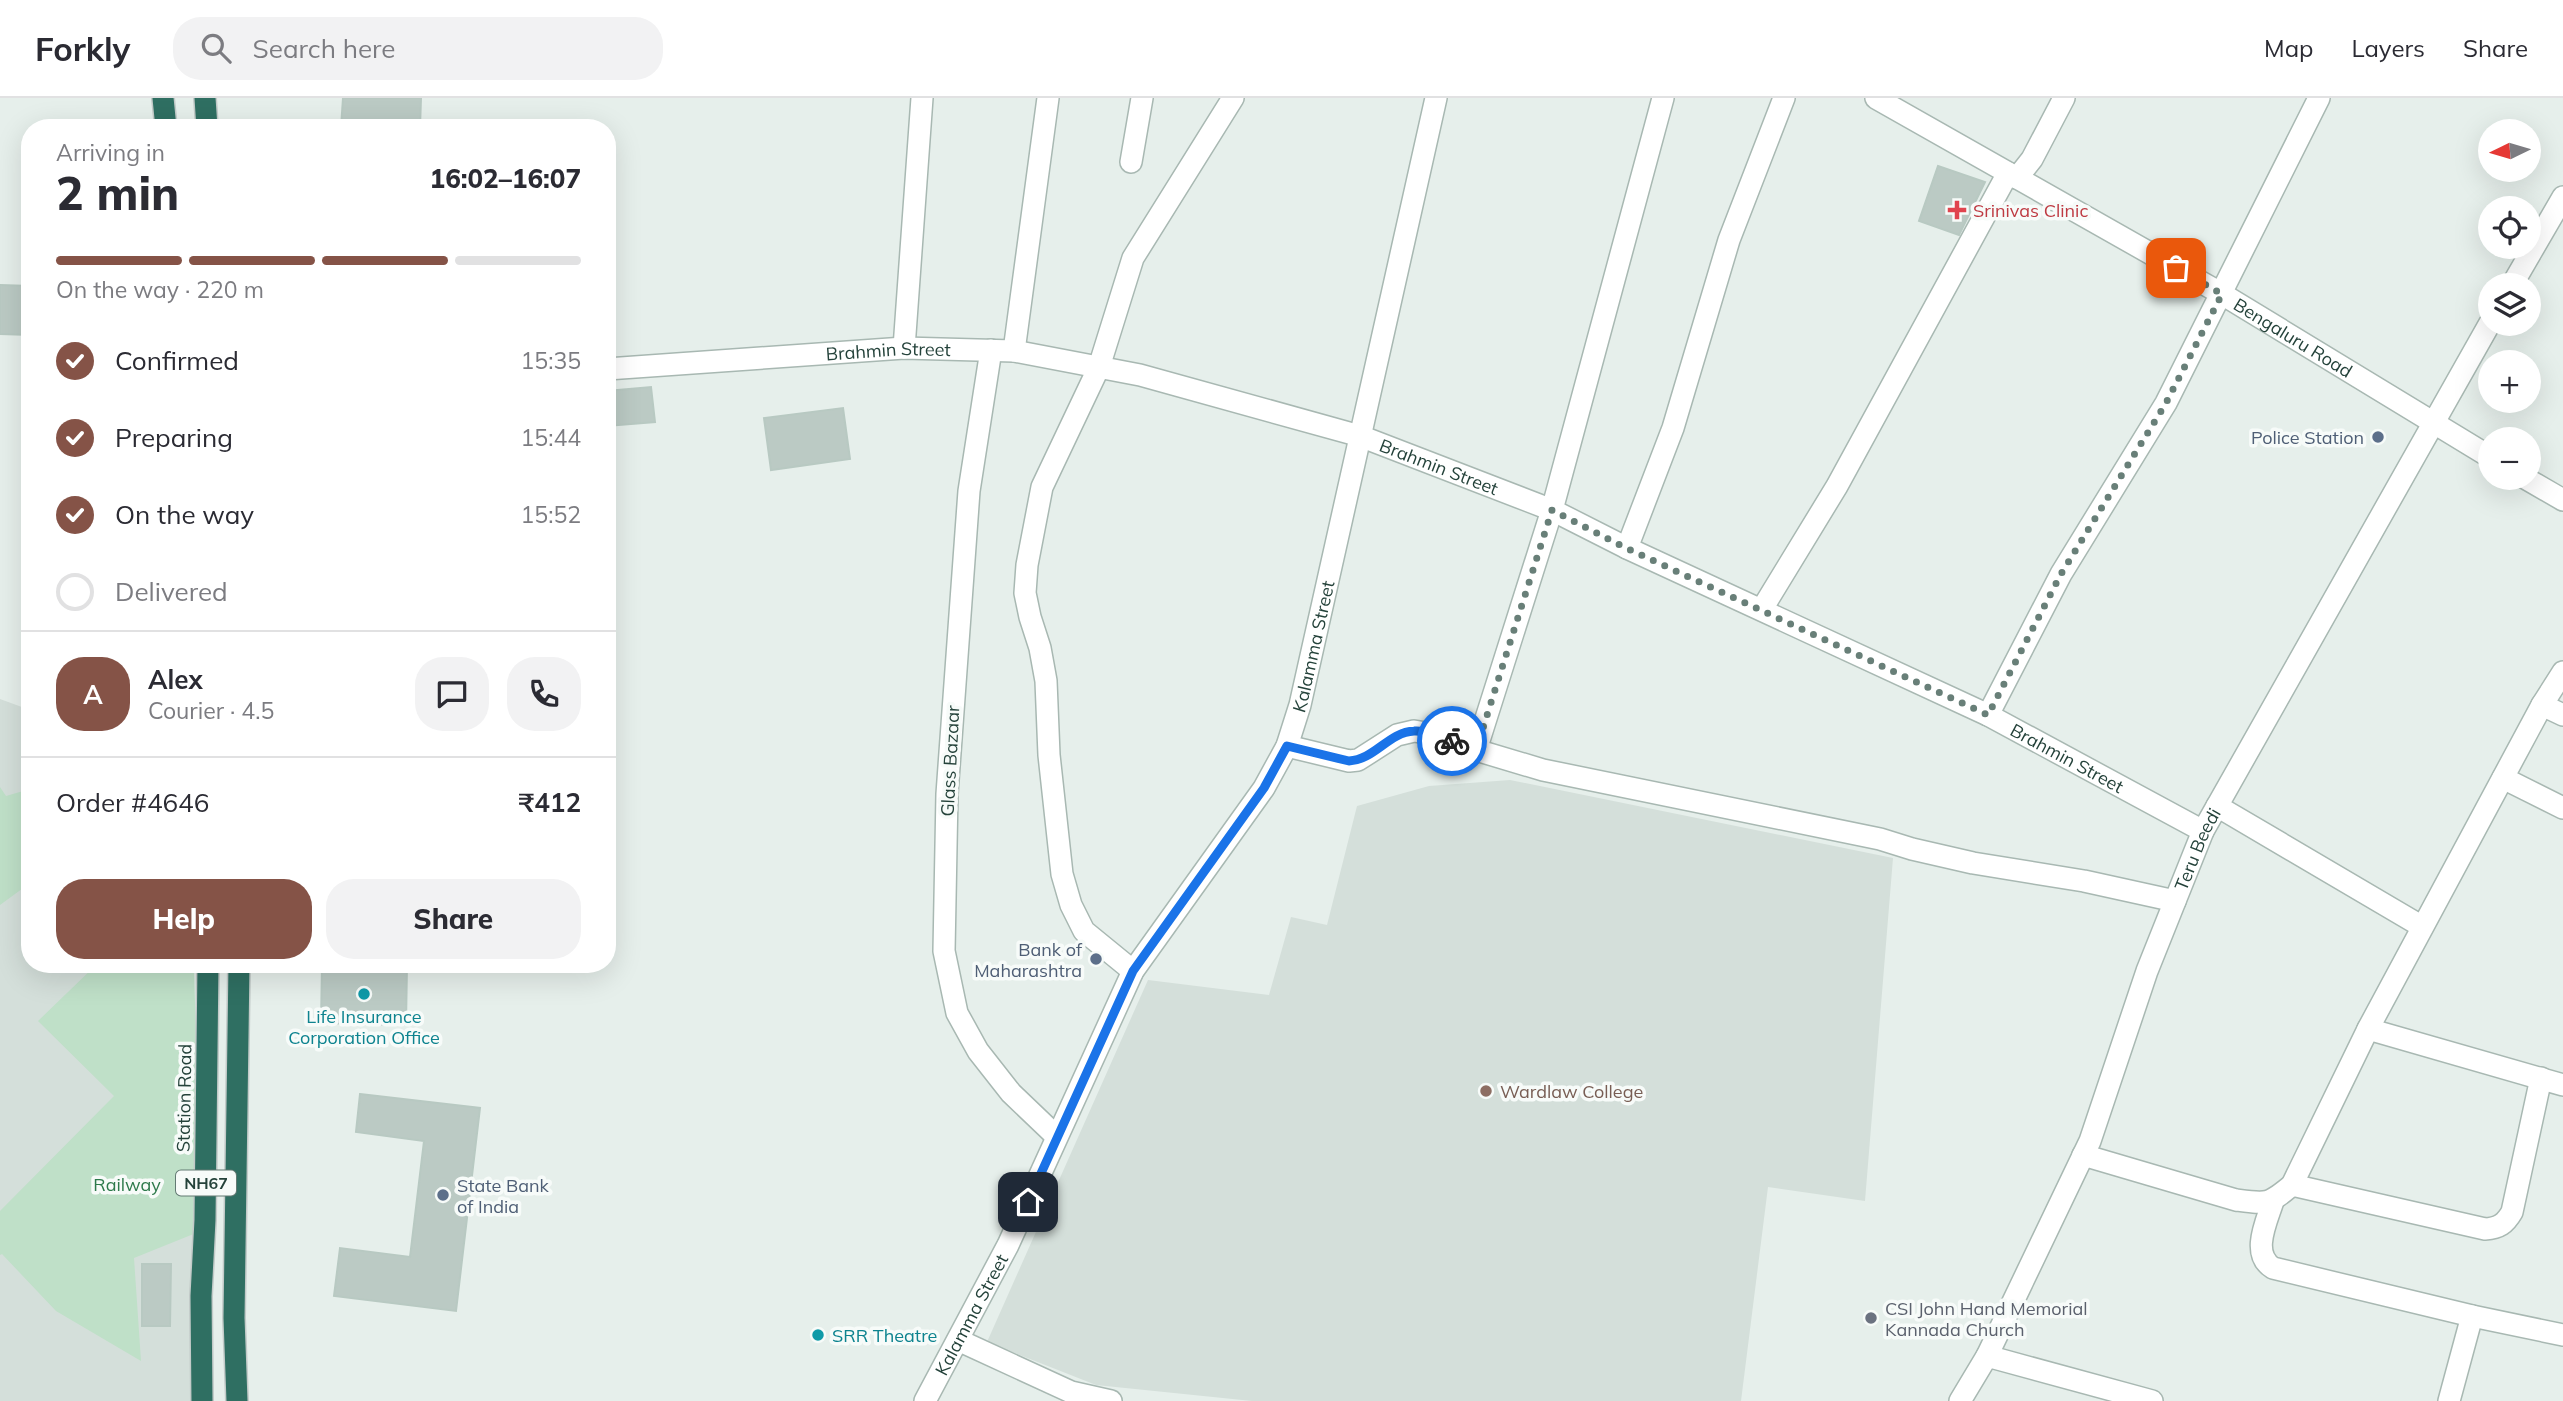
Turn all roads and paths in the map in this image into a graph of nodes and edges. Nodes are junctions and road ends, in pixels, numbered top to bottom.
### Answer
1 (163, 98) edge
2 (205, 98) edge
3 (922, 98) edge
4 (1048, 98) edge
5 (1142, 98) edge
6 (1233, 98) edge
7 (1436, 98) edge
8 (1663, 98) edge
9 (1784, 98) edge
10 (1876, 98) edge
11 (2064, 98) edge
12 (2319, 98) edge
13 (165, 119) edge
14 (206, 119) edge
15 (1131, 162) dead end
16 (2012, 175) junction
17 (2563, 197) edge
18 (2519, 273) edge
19 (2222, 294) junction
20 (2483, 336) edge
21 (904, 348) junction
22 (991, 350) junction
23 (1014, 351) junction
24 (1099, 367) junction
25 (616, 368) edge
26 (2433, 424) junction
27 (1360, 436) junction
28 (2478, 450) edge
29 (2541, 487) edge
30 (2563, 500) edge
31 (1552, 510) junction
32 (1626, 548) junction
33 (1762, 609) junction
34 (2563, 672) edge
35 (2542, 705) junction
36 (1988, 715) junction
37 (2563, 715) edge
38 (1287, 746) junction
39 (1476, 750) junction
40 (2502, 778) junction
41 (2217, 806) junction
42 (2563, 808) edge
43 (2203, 831) junction
44 (2175, 901) junction
45 (2421, 926) junction
46 (1133, 971) junction
47 (208, 973) edge
48 (239, 973) edge
49 (2368, 1029) junction
50 (2541, 1078) junction
51 (2563, 1085) edge
52 (1056, 1136) junction
53 (2083, 1155) junction
54 (2292, 1185) junction
55 (2273, 1201) junction
56 (2472, 1317) junction
57 (2563, 1335) edge
58 (958, 1340) junction
59 (1987, 1356) junction
60 (202, 1401) edge
61 (237, 1401) edge
62 (925, 1401) edge
63 (1111, 1401) edge
64 (1960, 1401) edge
65 (2152, 1401) edge
66 (2449, 1401) edge

1 - 13 highway
2 - 14 highway
3 - 21 street
4 - 23 street
5 - 15 street
6 - 24 street
7 - 27 street, Kalamma Street
8 - 31 street
9 - 32 street
10 - 16 street, Bengaluru Road
11 - 16 street
12 - 19 street
16 - 19 street, Bengaluru Road
16 - 33 street
17 - 18 street
19 - 26 street, Bengaluru Road
19 - 36 street
20 - 26 street, Teru Beedi
21 - 22 street, Brahmin Street
21 - 25 street, Brahmin Street
22 - 23 street, Brahmin Street
22 - 52 street, Glass Bazaar
23 - 24 street, Brahmin Street
24 - 27 street, Brahmin Street
24 - 46 street
26 - 28 street, Bengaluru Road
26 - 41 street, Teru Beedi
27 - 31 street, Brahmin Street
27 - 38 street, Kalamma Street
29 - 30 street
31 - 32 street, Brahmin Street
31 - 39 street
32 - 33 street, Brahmin Street
33 - 36 street, Brahmin Street
34 - 35 street
35 - 37 street
35 - 40 street
36 - 43 street, Brahmin Street
38 - 39 street
38 - 46 street, Kalamma Street
39 - 44 street
40 - 42 street
40 - 45 street
41 - 43 street, Teru Beedi
41 - 45 street
43 - 44 street, Teru Beedi
44 - 53 street, Teru Beedi
45 - 49 street
46 - 52 street, Kalamma Street
47 - 60 highway, Station Road / NH67
48 - 61 highway, NH67
49 - 50 street
49 - 54 street
50 - 51 street
50 - 54 street
52 - 58 street, Kalamma Street
53 - 55 street
53 - 59 street, Teru Beedi
54 - 55 street
55 - 56 street
56 - 57 street
56 - 66 street
58 - 62 street, Kalamma Street
58 - 63 street
59 - 64 street, Teru Beedi
59 - 65 street

